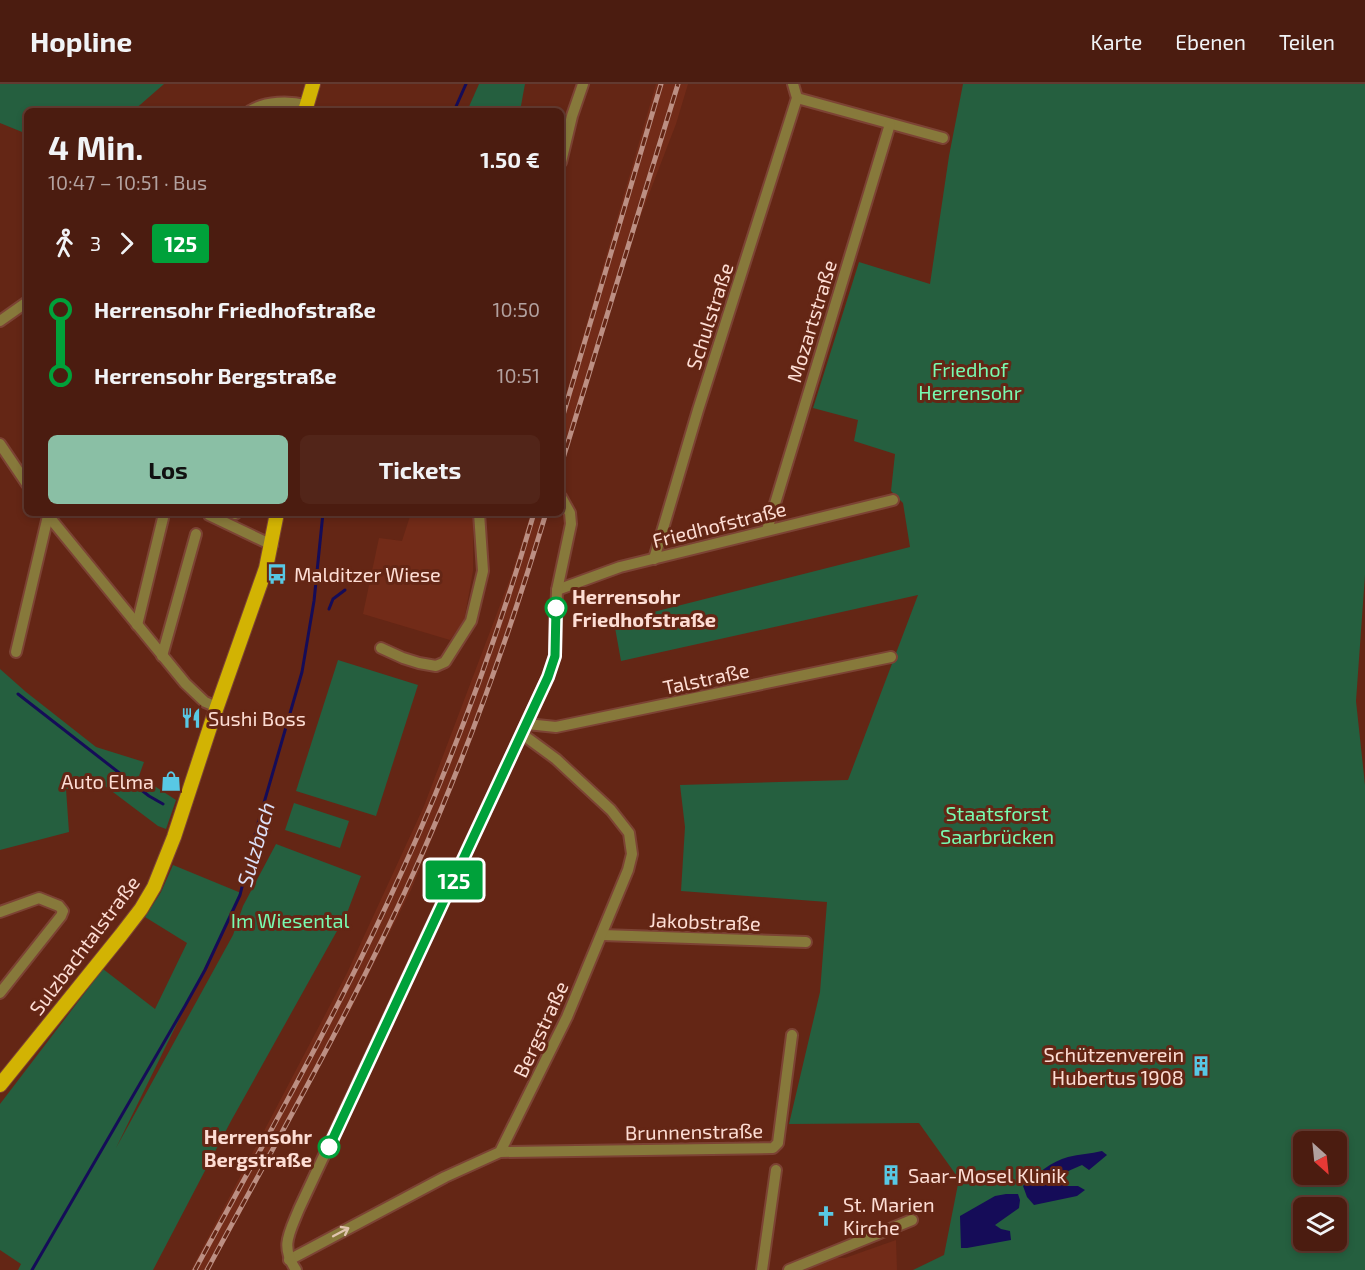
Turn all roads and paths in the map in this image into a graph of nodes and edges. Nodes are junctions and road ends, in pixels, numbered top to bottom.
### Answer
1 (583, 84) edge
2 (793, 84) edge
3 (312, 87) edge
4 (796, 98) junction
5 (256, 108) edge
6 (306, 108) edge
7 (890, 124) junction
8 (943, 138) dead end
9 (564, 151) edge
10 (24, 304) edge
11 (0, 321) edge
12 (0, 444) edge
13 (24, 480) edge
14 (893, 500) dead end
15 (564, 502) edge
16 (47, 516) edge
17 (48, 516) edge
18 (211, 516) edge
19 (277, 516) edge
20 (479, 516) edge
21 (163, 518) dead end
22 (767, 530) junction
23 (196, 534) dead end
24 (272, 545) junction
25 (654, 559) junction
26 (557, 590) junction
27 (137, 625) junction
28 (381, 648) dead end
29 (16, 652) dead end
30 (162, 656) junction
31 (891, 657) dead end
32 (217, 707) junction
33 (525, 729) junction
34 (0, 912) edge
35 (602, 935) junction
36 (806, 942) dead end
37 (0, 993) edge
38 (792, 1035) dead end
39 (0, 1085) edge
40 (500, 1152) junction
41 (776, 1170) dead end
42 (912, 1220) dead end
43 (289, 1260) junction
44 (296, 1270) edge
45 (762, 1270) edge
46 (789, 1270) edge

1 - 9 street
2 - 4 street, Schulstraße
3 - 6 main road
4 - 7 street
4 - 25 street, Schulstraße
5 - 6 street
7 - 8 street
7 - 22 street, Mozartstraße
10 - 11 street
12 - 13 street
14 - 22 street, Friedhofstraße
15 - 26 street
16 - 29 street
17 - 27 street
18 - 24 street
19 - 24 main road, Sulzbachtalstraße
20 - 28 street
21 - 27 street
22 - 25 street, Friedhofstraße
23 - 30 street
24 - 32 main road, Sulzbachtalstraße
25 - 26 street, Friedhofstraße
26 - 33 street
27 - 30 street
30 - 32 street
31 - 33 street, Talstraße
32 - 39 main road, Sulzbachtalstraße
33 - 35 street, Bergstraße
33 - 43 street
34 - 37 street
35 - 36 street, Jakobstraße
35 - 40 street, Bergstraße
38 - 40 street, Brunnenstraße
43 -> 40 street
41 - 45 street
42 - 46 street
43 - 44 street

